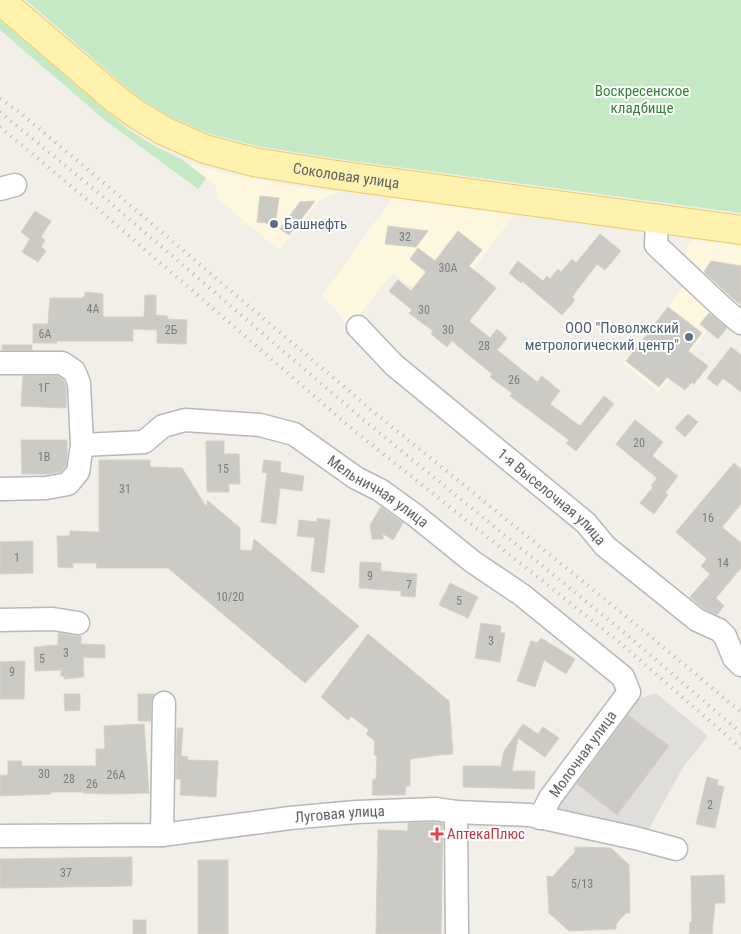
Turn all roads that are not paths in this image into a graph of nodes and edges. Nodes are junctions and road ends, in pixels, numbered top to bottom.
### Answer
1 (0, 0) edge
2 (658, 219) junction
3 (741, 230) edge
4 (741, 323) edge
5 (358, 327) dead end
6 (0, 363) edge
7 (82, 445) junction
8 (0, 489) edge
9 (0, 620) edge
10 (78, 623) dead end
11 (733, 630) edge
12 (741, 665) edge
13 (629, 692) joint
14 (164, 703) dead end
15 (456, 812) junction
16 (540, 818) junction
17 (162, 835) junction
18 (0, 836) edge
19 (676, 849) dead end
20 (457, 934) edge

1 - 2 main road, Соколовая улица
2 - 3 main road, Соколовая улица
2 - 4 street
5 - 11 street, 1-я Выселочная улица
6 - 7 street
7 - 8 street
7 - 13 street, Мельничная улица
9 - 10 street
11 - 12 street, 1-я Выселочная улица
13 - 16 street, Молочная улица
14 - 17 street
15 - 16 street, Луговая улица
15 - 17 street, Луговая улица
15 - 20 street
16 - 19 street, Луговая улица
17 - 18 street, Луговая улица

